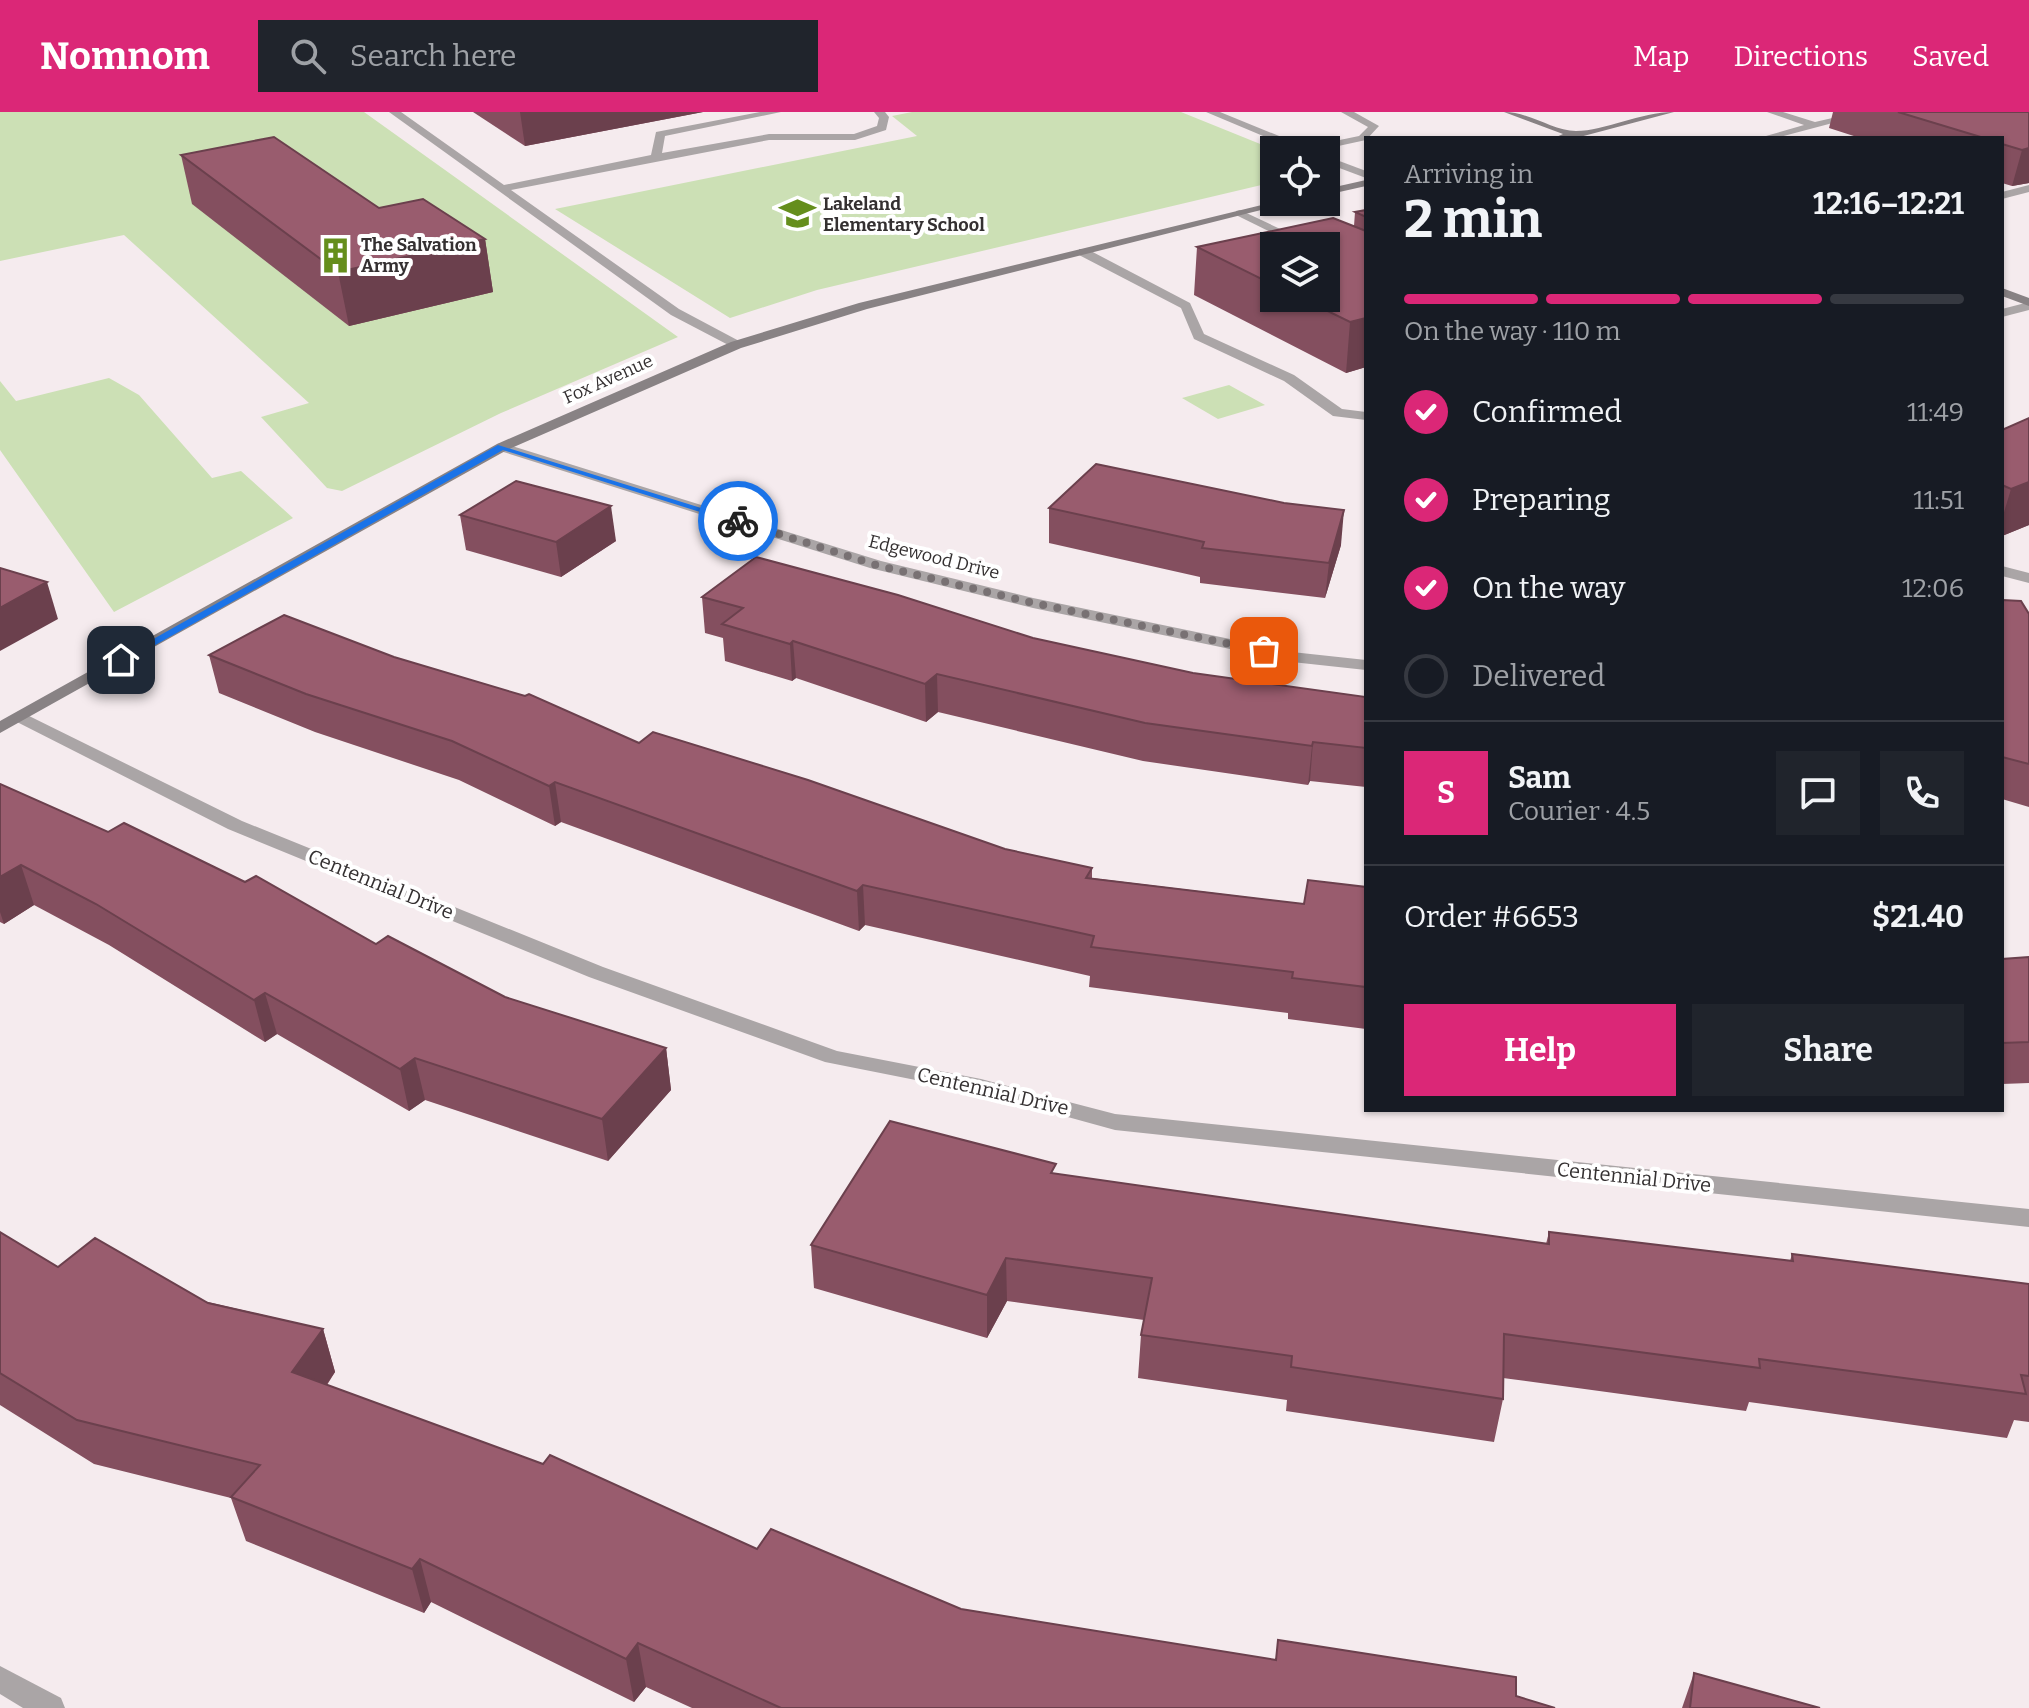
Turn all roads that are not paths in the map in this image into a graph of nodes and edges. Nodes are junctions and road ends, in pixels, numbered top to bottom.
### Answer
1 (394, 112) edge
2 (776, 112) edge
3 (879, 112) edge
4 (1211, 112) edge
5 (1346, 112) edge
6 (1509, 112) edge
7 (1669, 112) edge
8 (1772, 112) edge
9 (1873, 117) dead end
10 (1815, 125) junction
11 (1270, 136) edge
12 (1365, 136) edge
13 (1578, 136) edge
14 (1772, 136) edge
15 (1364, 137) edge
16 (1340, 143) edge
17 (656, 157) junction
18 (1340, 165) edge
19 (1364, 174) edge
20 (1364, 183) edge
21 (505, 188) junction
22 (2029, 188) edge
23 (1340, 189) edge
24 (2004, 195) edge
25 (1260, 208) edge
26 (1240, 213) junction
27 (1279, 232) edge
28 (1083, 252) junction
29 (2004, 293) edge
30 (2028, 301) edge
31 (2004, 312) edge
32 (736, 345) junction
33 (1364, 416) edge
34 (502, 447) junction
35 (1364, 665) edge
36 (21, 717) junction
37 (0, 728) edge
38 (2029, 1218) edge
39 (0, 1679) edge
40 (50, 1708) edge

1 - 21 street
2 - 17 street
3 - 17 street
4 - 11 street
5 - 12 street
6 - 13 main road
7 - 13 main road
8 - 10 street
9 - 10 street
10 - 14 street
15 - 16 street
17 - 21 street
18 - 19 street
20 - 23 main road
21 - 32 street
22 - 24 street
25 - 26 main road, Fox Avenue
26 - 27 street
26 - 28 main road, Fox Avenue
28 - 32 main road, Fox Avenue
28 - 33 street
29 - 30 main road
30 - 31 street
32 - 34 main road, Fox Avenue
34 - 35 street, Edgewood Drive
34 - 36 main road, Fox Avenue
36 - 37 main road, Fox Avenue
36 - 38 street, Centennial Drive
39 - 40 street

